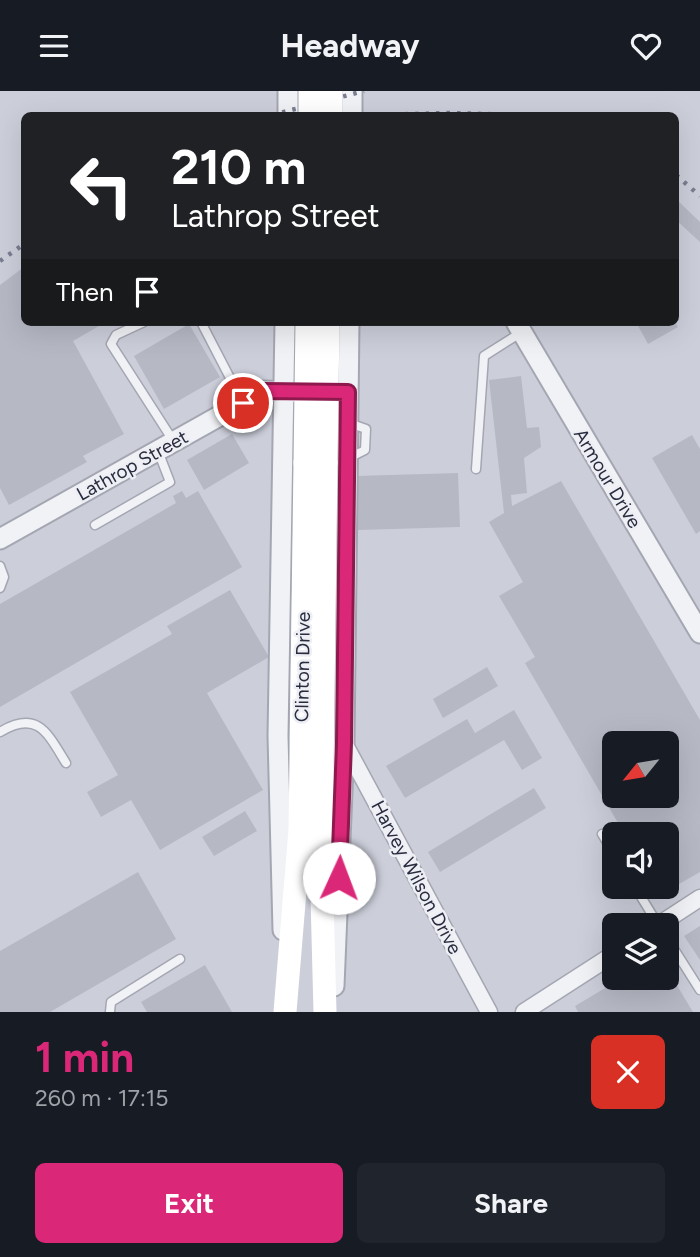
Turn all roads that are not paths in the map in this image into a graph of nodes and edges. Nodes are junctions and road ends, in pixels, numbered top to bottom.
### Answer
1 (288, 91) edge
2 (310, 91) edge
3 (331, 91) edge
4 (352, 91) edge
5 (288, 112) edge
6 (310, 112) edge
7 (331, 112) edge
8 (352, 112) edge
9 (135, 326) edge
10 (203, 326) edge
11 (285, 326) edge
12 (308, 326) edge
13 (328, 326) edge
14 (349, 326) edge
15 (519, 327) edge
16 (285, 392) junction
17 (348, 392) junction
18 (243, 403) junction
19 (166, 446) junction
20 (326, 462) junction
21 (476, 469) dead end
22 (95, 525) dead end
23 (0, 539) edge
24 (0, 566) edge
25 (0, 588) edge
26 (700, 633) edge
27 (0, 732) edge
28 (344, 743) junction
29 (66, 763) dead end
30 (700, 898) edge
31 (677, 913) edge
32 (679, 956) edge
33 (180, 959) dead end
34 (602, 962) edge
35 (700, 990) edge
36 (286, 1003) edge
37 (110, 1012) edge
38 (327, 1012) edge
39 (489, 1012) edge
40 (524, 1012) edge

1 - 5 street
2 - 6 main road, bridge
3 - 7 main road, bridge
4 - 8 street
9 - 19 lane
10 - 18 lane
11 - 16 street
12 - 20 main road, Clinton Drive, bridge
13 - 20 main road, Clinton Drive, bridge
14 - 17 street
15 - 21 lane
15 - 26 street, Armour Drive
16 - 17 street, Lathrop Street
16 - 18 street, Lathrop Street
16 - 36 street
17 - 20 street
18 - 19 street, Lathrop Street
19 - 22 lane
19 - 23 street, Lathrop Street
20 - 28 street
20 - 36 main road, Clinton Drive
20 - 38 main road, Clinton Drive
24 - 25 lane
27 - 29 lane
28 - 38 street
28 - 39 street, Harvey Wilson Drive
30 - 31 street
32 - 35 lane
33 - 37 lane
34 - 40 street

